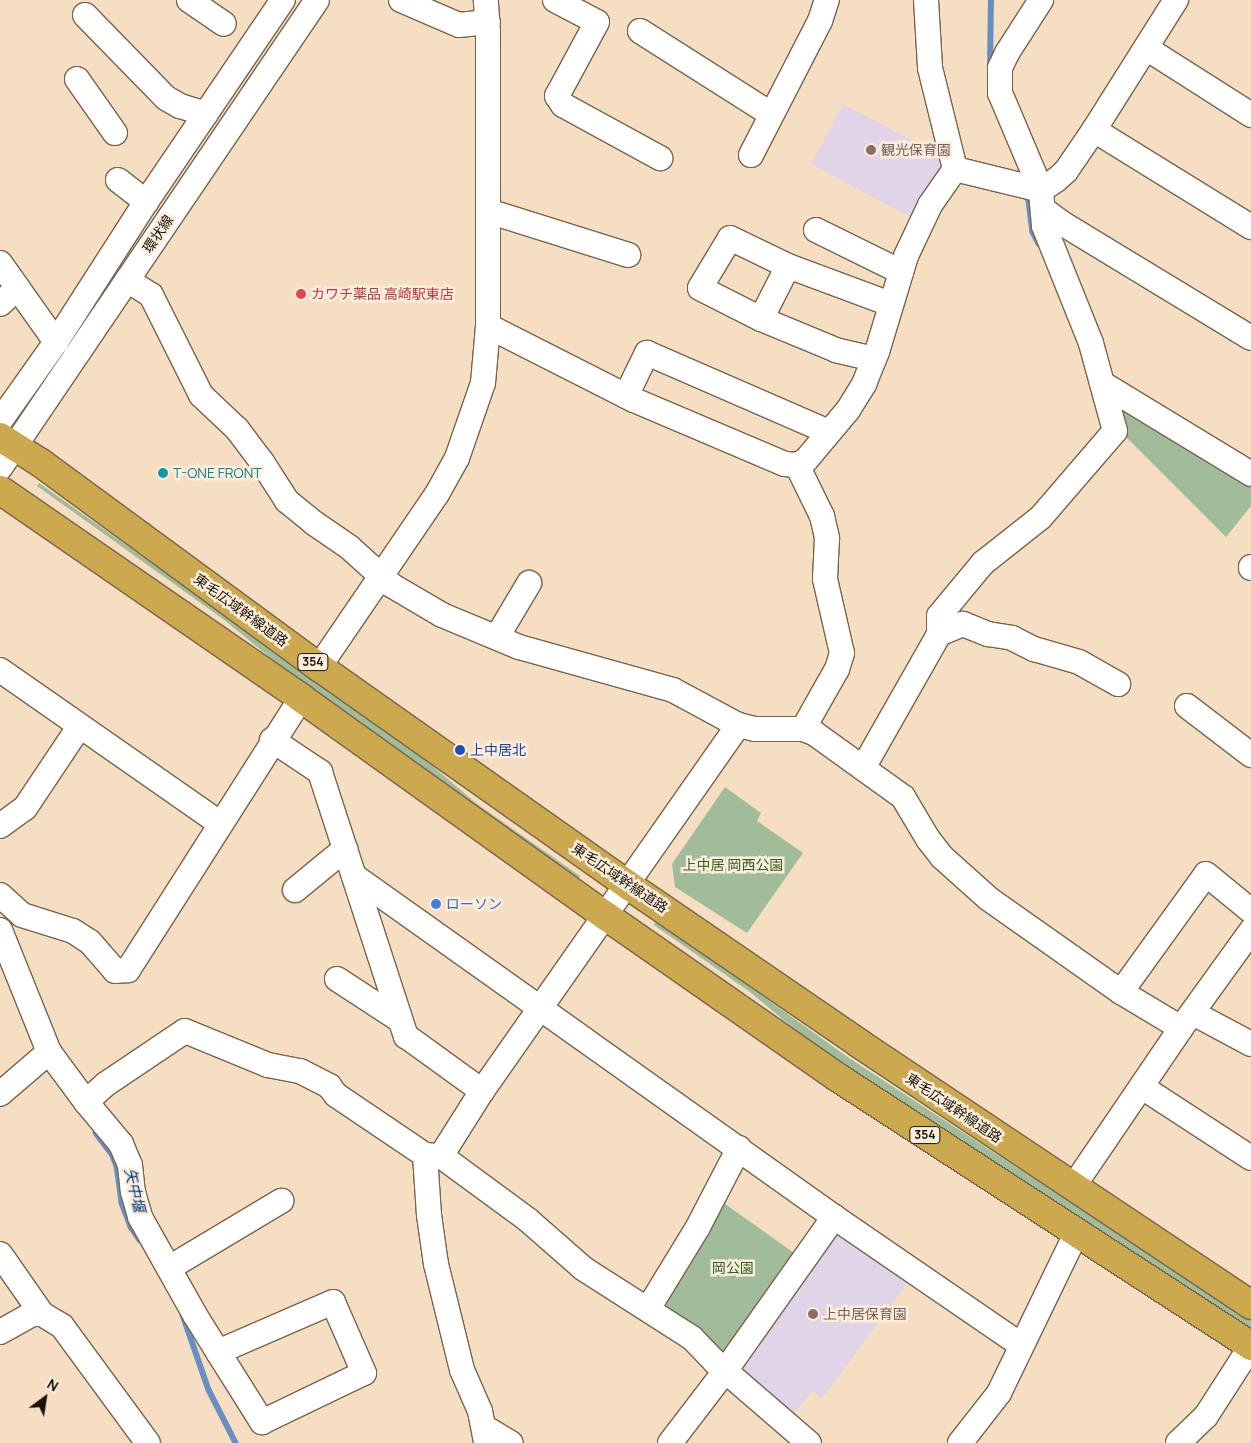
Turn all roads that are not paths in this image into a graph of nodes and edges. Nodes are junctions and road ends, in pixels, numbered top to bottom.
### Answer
1 (189, 0) edge
2 (283, 0) edge
3 (317, 0) edge
4 (401, 0) edge
5 (555, 0) edge
6 (827, 0) edge
7 (926, 0) edge
8 (1041, 0) edge
9 (1176, 0) edge
10 (487, 11) edge
11 (85, 16) dead end
12 (224, 24) dead end
13 (640, 31) dead end
14 (1146, 48) junction
15 (77, 79) dead end
16 (206, 114) junction
17 (771, 114) junction
18 (1251, 115) edge
19 (1094, 130) junction
20 (115, 133) dead end
21 (751, 155) dead end
22 (660, 158) dead end
23 (954, 169) junction
24 (118, 180) dead end
25 (1042, 200) junction
26 (146, 202) junction
27 (488, 212) junction
28 (1251, 227) edge
29 (816, 230) dead end
30 (628, 255) dead end
31 (0, 263) edge
32 (788, 266) junction
33 (901, 272) junction
34 (127, 280) junction
35 (18, 288) junction
36 (0, 304) edge
37 (890, 304) junction
38 (761, 319) junction
39 (488, 326) junction
40 (1251, 338) edge
41 (56, 342) junction
42 (874, 359) junction
43 (1103, 384) junction
44 (626, 396) junction
45 (0, 421) edge
46 (829, 432) junction
47 (5, 451) edge
48 (797, 465) junction
49 (1251, 474) edge
50 (0, 490) edge
51 (382, 577) junction
52 (529, 583) dead end
53 (939, 634) junction
54 (496, 637) junction
55 (319, 667) junction
56 (0, 670) edge
57 (1118, 684) dead end
58 (300, 698) junction
59 (1187, 706) dead end
60 (738, 725) junction
61 (79, 727) junction
62 (803, 729) junction
63 (272, 740) junction
64 (1251, 755) edge
65 (863, 768) junction
66 (221, 824) junction
67 (0, 826) edge
68 (345, 849) junction
69 (354, 876) junction
70 (628, 885) junction
71 (295, 890) dead end
72 (0, 895) edge
73 (1251, 911) edge
74 (606, 916) junction
75 (0, 930) edge
76 (1251, 931) edge
77 (337, 979) dead end
78 (1121, 992) junction
79 (539, 1010) junction
80 (400, 1020) junction
81 (1187, 1021) junction
82 (1251, 1044) edge
83 (44, 1056) junction
84 (1142, 1088) junction
85 (482, 1091) junction
86 (0, 1094) edge
87 (86, 1102) junction
88 (739, 1148) junction
89 (433, 1155) junction
90 (1251, 1158) edge
91 (1073, 1187) junction
92 (282, 1201) dead end
93 (834, 1218) junction
94 (1076, 1234) junction
95 (0, 1254) edge
96 (169, 1268) junction
97 (1251, 1305) edge
98 (648, 1309) junction
99 (42, 1314) junction
100 (0, 1332) edge
101 (1022, 1345) junction
102 (1251, 1346) edge
103 (218, 1352) junction
104 (725, 1370) junction
105 (485, 1435) edge
106 (148, 1443) edge
107 (511, 1443) edge
108 (670, 1443) edge
109 (809, 1443) edge
110 (960, 1443) edge
111 (1178, 1443) edge

1 - 12 street
2 - 16 street, 環状線
3 - 34 street, 環状線
4 - 10 street
5 - 22 street
6 - 17 street
7 - 23 street
8 - 25 street
9 - 14 street
10 - 27 street
11 - 16 street
13 - 17 street
14 - 18 street
14 - 19 street
15 - 20 street
16 - 26 street, 環状線
17 - 21 street
19 - 25 street
19 - 28 street
23 - 25 street
23 - 33 street
24 - 26 street
25 - 40 street
25 - 43 street
26 - 41 street, 環状線
27 - 30 street
27 - 39 street
29 - 33 street
31 - 35 street
32 - 37 street
32 - 38 street
32 - 38 street
33 - 37 street
34 - 47 street, 環状線
34 - 51 street
35 - 36 street
35 - 41 street
37 - 42 street
38 - 42 street
39 - 44 street
39 - 51 street
41 - 45 street, 環状線
42 - 46 street
43 - 49 street
43 - 53 street
44 - 46 street
44 - 48 street
46 - 48 street
47 - 55 highway, 東毛広域幹線道路 / 354
48 - 62 street
50 - 58 highway, 354
51 - 54 street
51 - 55 street
52 - 54 street
53 - 57 street
53 - 65 street
54 - 60 street
55 - 70 highway, 東毛広域幹線道路 / 354
56 - 61 street
58 - 63 street
58 - 74 highway, 354
59 - 64 street
60 - 62 street
60 - 70 street
61 - 66 street
61 - 67 street
62 - 65 street
63 - 66 street
63 - 68 street
65 - 78 street
66 - 72 street
68 - 69 street
68 - 71 street
69 - 79 street
69 - 80 street
70 - 74 street
70 - 91 highway, 東毛広域幹線道路 / 354
73 - 78 street
74 - 79 street
74 - 94 highway, 354
75 - 83 street
76 - 81 street
77 - 80 street
78 - 81 street
79 - 85 street
79 - 88 street
80 - 85 street
81 - 82 street
81 - 84 street
83 - 86 street
83 - 87 street
84 - 90 street
84 - 91 street
85 - 89 street
87 - 89 street
87 - 96 street
88 - 93 street
88 - 98 street
89 - 98 street
89 - 105 street
91 - 97 highway, 東毛広域幹線道路 / 354
92 - 96 street
93 - 101 street
93 - 104 street
94 - 101 street
94 - 102 highway, 354
95 - 99 street
96 - 103 street
98 - 104 street
99 - 100 street
99 - 106 street
101 - 110 street
102 - 111 street
103 - 103 street
104 - 108 street
104 - 109 street
105 - 107 street

